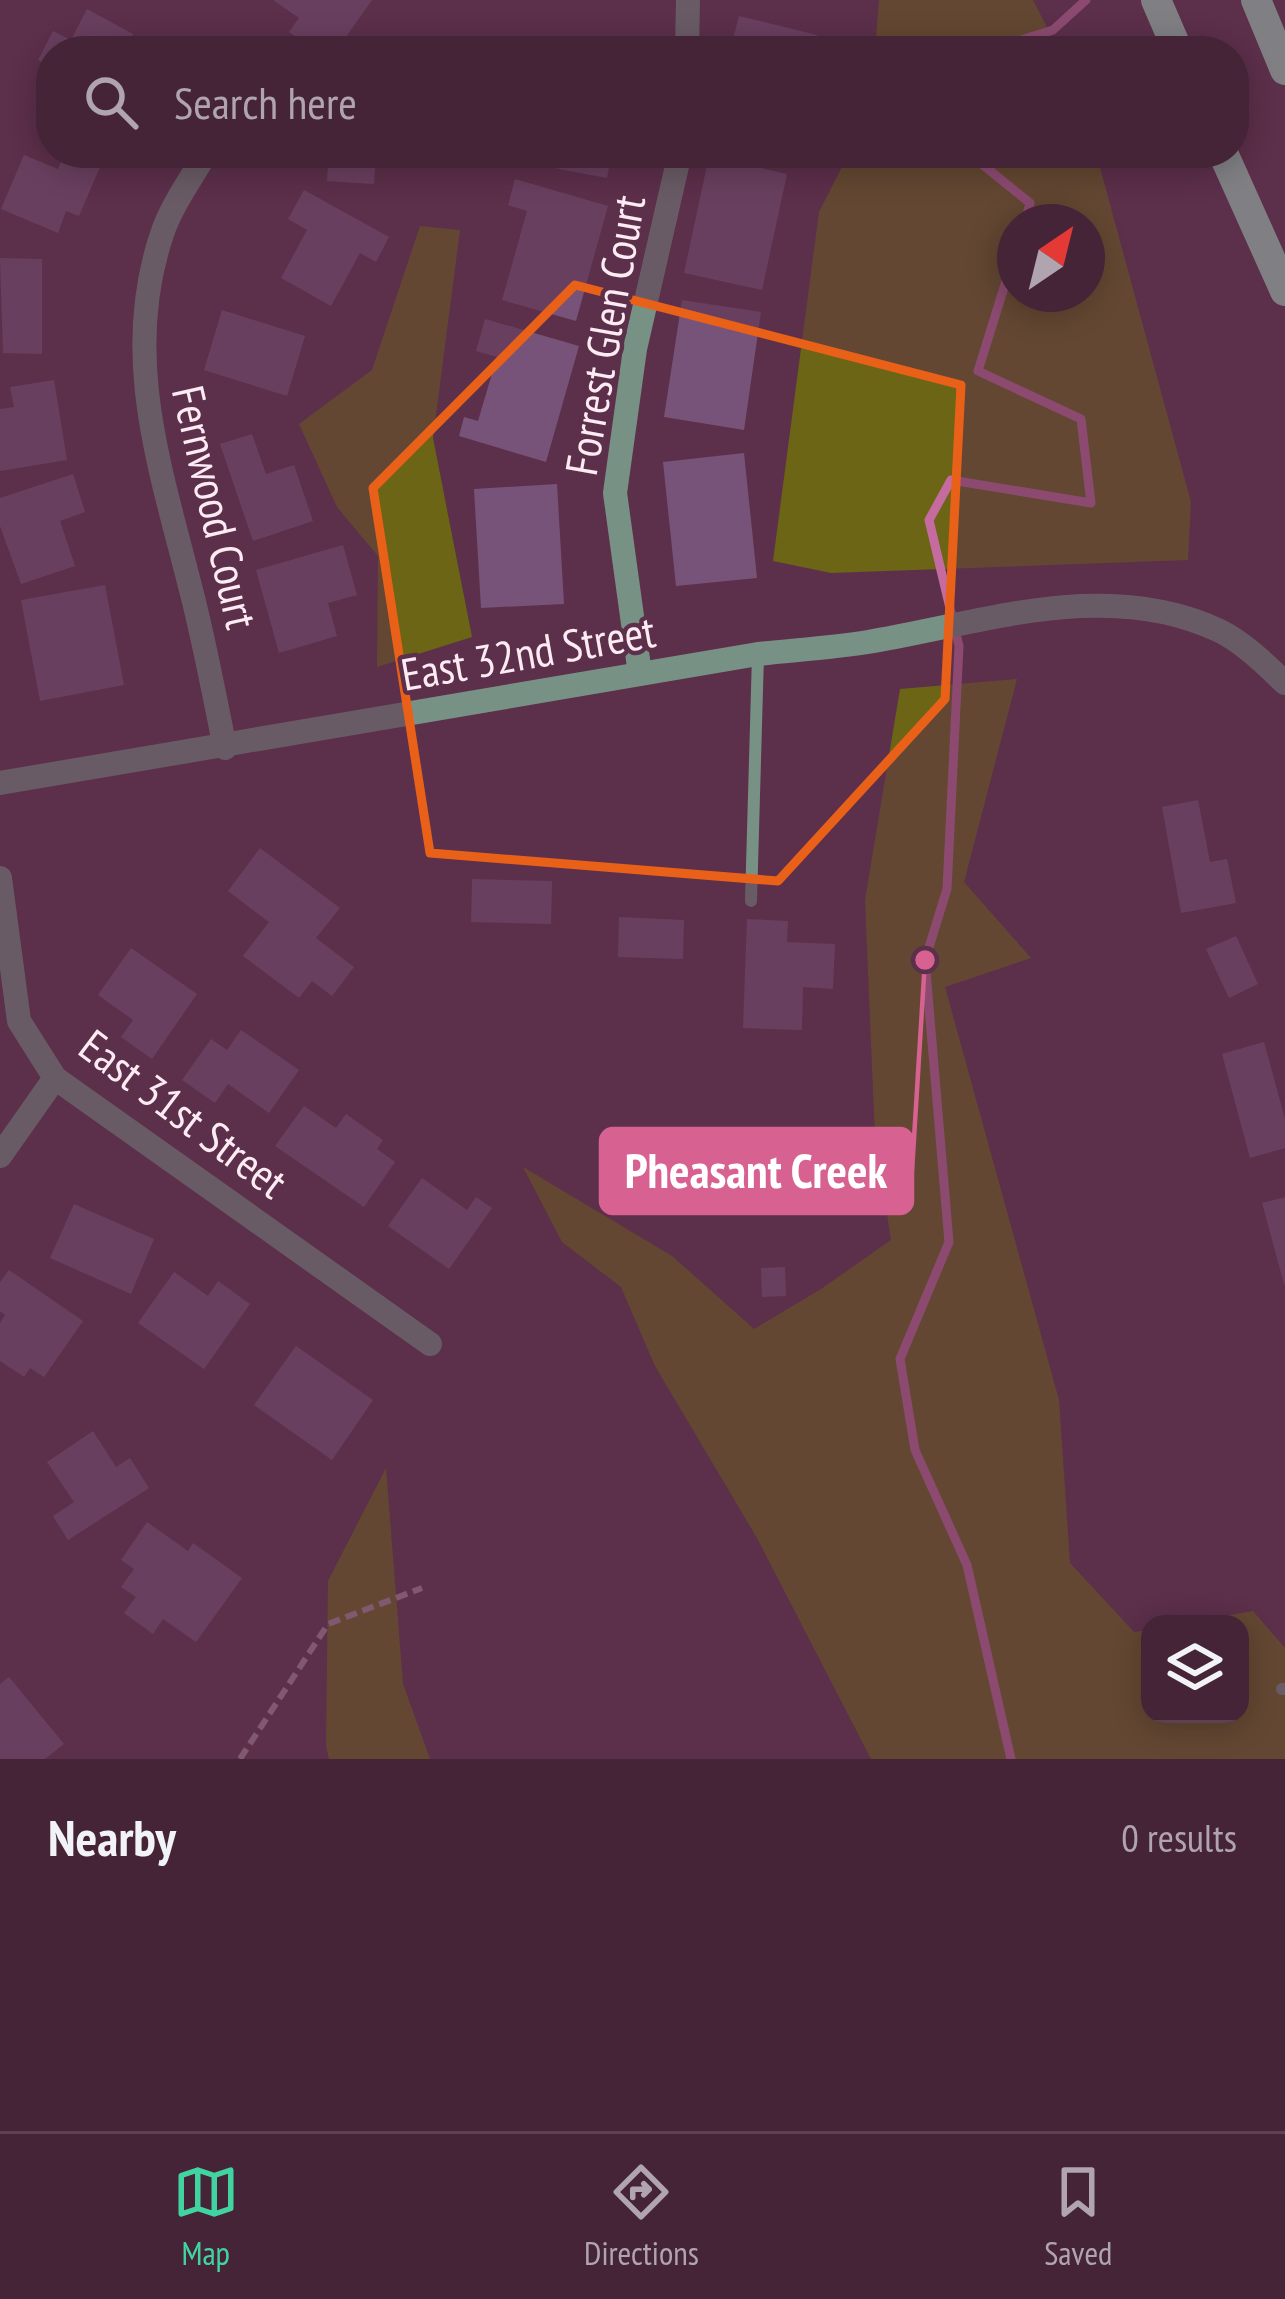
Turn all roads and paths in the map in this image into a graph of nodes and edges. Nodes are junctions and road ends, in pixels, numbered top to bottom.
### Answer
1 (688, 0) edge
2 (1156, 0) edge
3 (1256, 0) edge
4 (687, 36) edge
5 (1172, 36) edge
6 (1285, 70) edge
7 (198, 168) edge
8 (676, 168) edge
9 (1230, 168) edge
10 (1285, 291) edge
11 (758, 654) junction
12 (640, 674) junction
13 (1285, 683) edge
14 (225, 748) junction
15 (0, 783) edge
16 (0, 878) edge
17 (751, 901) dead end
18 (55, 1078) junction
19 (0, 1156) edge
20 (430, 1344) dead end
21 (422, 1588) dead end
22 (240, 1759) edge

1 - 4 street
2 - 5 main road
3 - 6 main road
7 - 14 street, Fernwood Court
8 - 12 street, Forrest Glen Court
9 - 10 main road
11 - 12 street, East 32nd Street
11 - 13 street, East 32nd Street
11 - 17 lane
12 - 14 street, East 32nd Street
14 - 15 street, East 32nd Street
16 - 18 street, East 31st Street
18 - 19 street
18 - 20 street, East 31st Street
21 - 22 path

